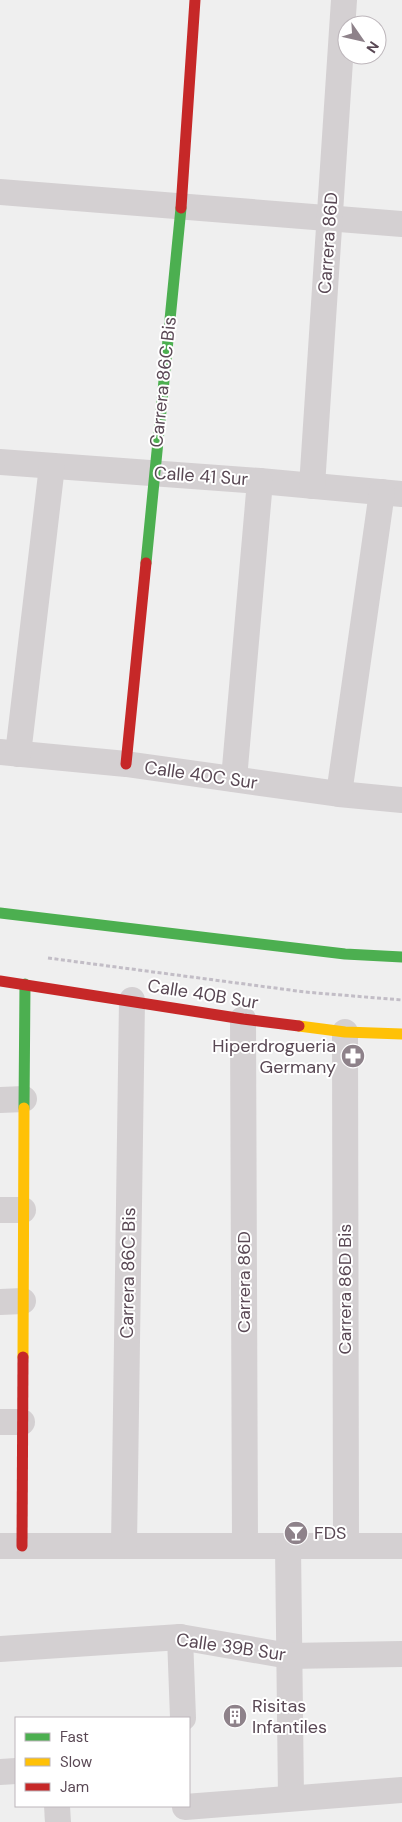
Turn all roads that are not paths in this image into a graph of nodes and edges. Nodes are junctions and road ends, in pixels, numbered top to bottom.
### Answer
1 (195, 0) edge
2 (344, 0) edge
3 (0, 192) edge
4 (181, 206) junction
5 (330, 218) junction
6 (402, 224) edge
7 (0, 462) edge
8 (52, 466) junction
9 (154, 473) junction
10 (260, 480) junction
11 (312, 486) junction
12 (392, 493) edge
13 (9, 753) edge
14 (126, 764) junction
15 (234, 779) junction
16 (339, 794) junction
17 (402, 800) edge
18 (1, 914) edge
19 (402, 957) edge
20 (0, 981) edge
21 (25, 984) junction
22 (132, 1000) junction
23 (243, 1019) junction
24 (345, 1032) junction
25 (402, 1034) edge
26 (12, 1099) edge
27 (12, 1210) edge
28 (11, 1301) edge
29 (11, 1422) edge
30 (11, 1546) edge
31 (124, 1546) junction
32 (246, 1546) junction
33 (288, 1546) junction
34 (346, 1546) junction
35 (402, 1546) edge
36 (180, 1637) junction
37 (0, 1649) edge
38 (402, 1654) edge
39 (289, 1656) junction
40 (183, 1717) edge
41 (15, 1771) edge
42 (0, 1772) edge
43 (402, 1790) edge
44 (291, 1798) junction
45 (57, 1807) edge
46 (186, 1812) edge
47 (235, 1813) edge
48 (58, 1822) edge

1 - 4 street, Carrera 86C Bis
2 - 5 street, Carrera 86D
3 - 4 street
4 - 5 street
4 - 9 street, Carrera 86C Bis
5 - 6 street
5 - 11 street, Carrera 86D
7 - 8 street, Calle 41 Sur
8 - 9 street, Calle 41 Sur
8 - 13 street
9 - 10 street, Calle 41 Sur
9 - 14 street, Carrera 86C Bis
10 - 11 street, Calle 41 Sur
10 - 15 street
11 - 12 street, Calle 41 Sur
12 - 16 street
13 - 14 street, Calle 40C Sur
14 - 15 street, Calle 40C Sur
15 - 16 street, Calle 40C Sur
16 - 17 street, Calle 40C Sur
18 - 19 street
20 - 21 street, Calle 40B Sur
21 - 22 street, Calle 40B Sur
21 - 26 street
22 - 23 street, Calle 40B Sur
22 - 31 street, Carrera 86C Bis
23 - 24 street, Calle 40B Sur
23 - 32 street, Carrera 86D
24 - 25 street, Calle 40B Sur
24 - 34 street, Carrera 86D Bis
26 - 27 street
27 - 28 street
28 - 29 street
29 - 30 street
30 - 31 street
31 - 32 street
32 - 33 street
33 - 34 street
33 - 39 street
34 - 35 street
36 - 37 street, Calle 39B Sur
36 - 39 street, Calle 39B Sur
36 - 40 street
38 - 39 street, Calle 39B Sur
39 - 44 street
41 - 42 street
43 - 44 street
44 - 47 street
45 - 48 street
46 - 47 street

